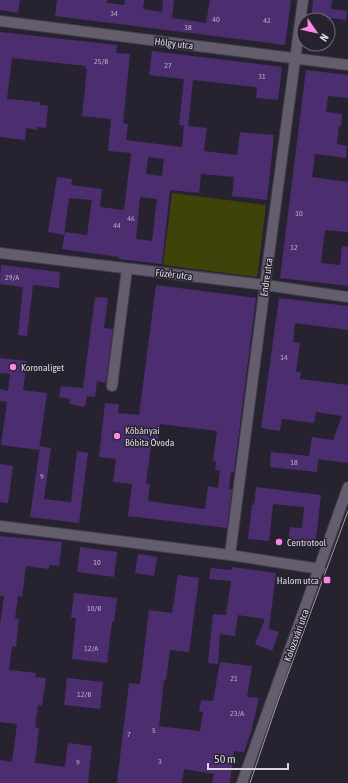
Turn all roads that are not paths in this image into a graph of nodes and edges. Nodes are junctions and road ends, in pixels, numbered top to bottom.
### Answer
1 (303, 0) edge
2 (0, 21) edge
3 (296, 59) junction
4 (348, 65) edge
5 (0, 253) edge
6 (127, 269) junction
7 (265, 286) junction
8 (348, 297) edge
9 (112, 386) dead end
10 (348, 487) edge
11 (0, 526) edge
12 (230, 554) junction
13 (320, 569) junction
14 (242, 783) edge

1 - 3 street, Endre utca
2 - 3 street, Hölgy utca
3 - 4 street, Hölgy utca
3 - 7 street, Endre utca
5 - 6 street, Füzér utca
6 - 7 street, Füzér utca
6 - 9 street
7 - 8 street, Füzér utca
7 - 12 street, Endre utca
10 - 13 street, Kolozsvári utca
11 - 12 street
12 - 13 street
13 - 14 street, Kolozsvári utca

